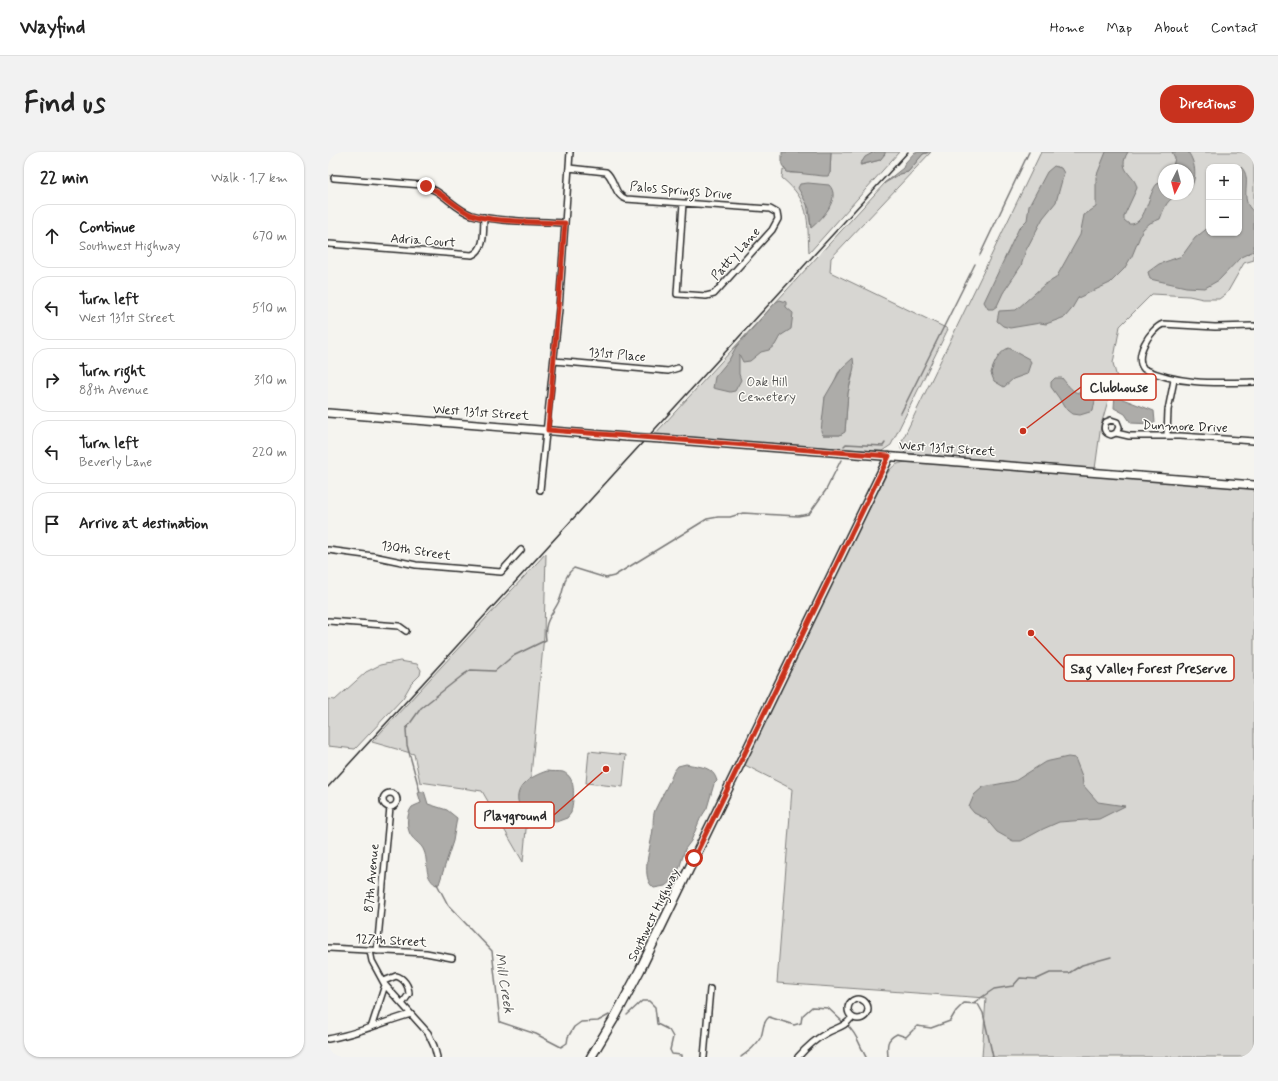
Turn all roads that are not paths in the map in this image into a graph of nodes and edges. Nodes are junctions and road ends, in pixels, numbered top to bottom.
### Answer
1 (570, 152) edge
2 (569, 168) junction
3 (334, 178) dead end
4 (683, 203) junction
5 (778, 216) joint
6 (484, 217) junction
7 (565, 223) junction
8 (329, 244) edge
9 (1254, 326) edge
10 (554, 361) junction
11 (678, 368) dead end
12 (1174, 380) junction
13 (1254, 382) edge
14 (328, 413) edge
15 (548, 430) junction
16 (1116, 433) dead end
17 (1167, 435) junction
18 (1254, 441) edge
19 (889, 456) junction
20 (1254, 485) edge
21 (540, 490) dead end
22 (328, 550) edge
23 (522, 550) dead end
24 (328, 621) edge
25 (406, 631) dead end
26 (390, 807) dead end
27 (328, 948) edge
28 (370, 951) junction
29 (377, 951) junction
30 (452, 958) dead end
31 (385, 983) junction
32 (710, 988) dead end
33 (402, 1004) junction
34 (411, 1014) junction
35 (852, 1017) dead end
36 (372, 1026) junction
37 (328, 1039) edge
38 (436, 1057) edge
39 (591, 1057) edge
40 (704, 1057) edge
41 (798, 1057) edge

1 - 2 street
2 - 4 street, Palos Springs Drive
2 - 7 street
3 - 6 street
4 - 5 street, Palos Springs Drive
4 - 5 street, Patty Lane
6 - 7 street
6 - 8 street, Adria Court
7 - 10 street
9 - 12 street
10 - 11 street, 131st Place
10 - 15 street
12 - 13 street
12 - 17 street
14 - 15 street, West 131st Street
15 - 19 street, West 131st Street, bridge
15 - 21 street
16 - 17 street, Dunmore Drive
17 - 18 street, Dunmore Drive
19 - 20 street, West 131st Street
19 - 39 main road, Southwest Highway
22 - 23 street, 130th Street
24 - 25 street
26 - 29 street, 87th Avenue
27 - 28 street, 127th Street
28 - 29 street, 127th Street
28 - 31 street
29 - 30 street, 127th Street
31 - 33 street
31 - 33 street
31 - 36 street
32 - 40 street
33 - 34 street
34 - 36 street
34 - 38 street
35 - 41 street
36 - 37 street

